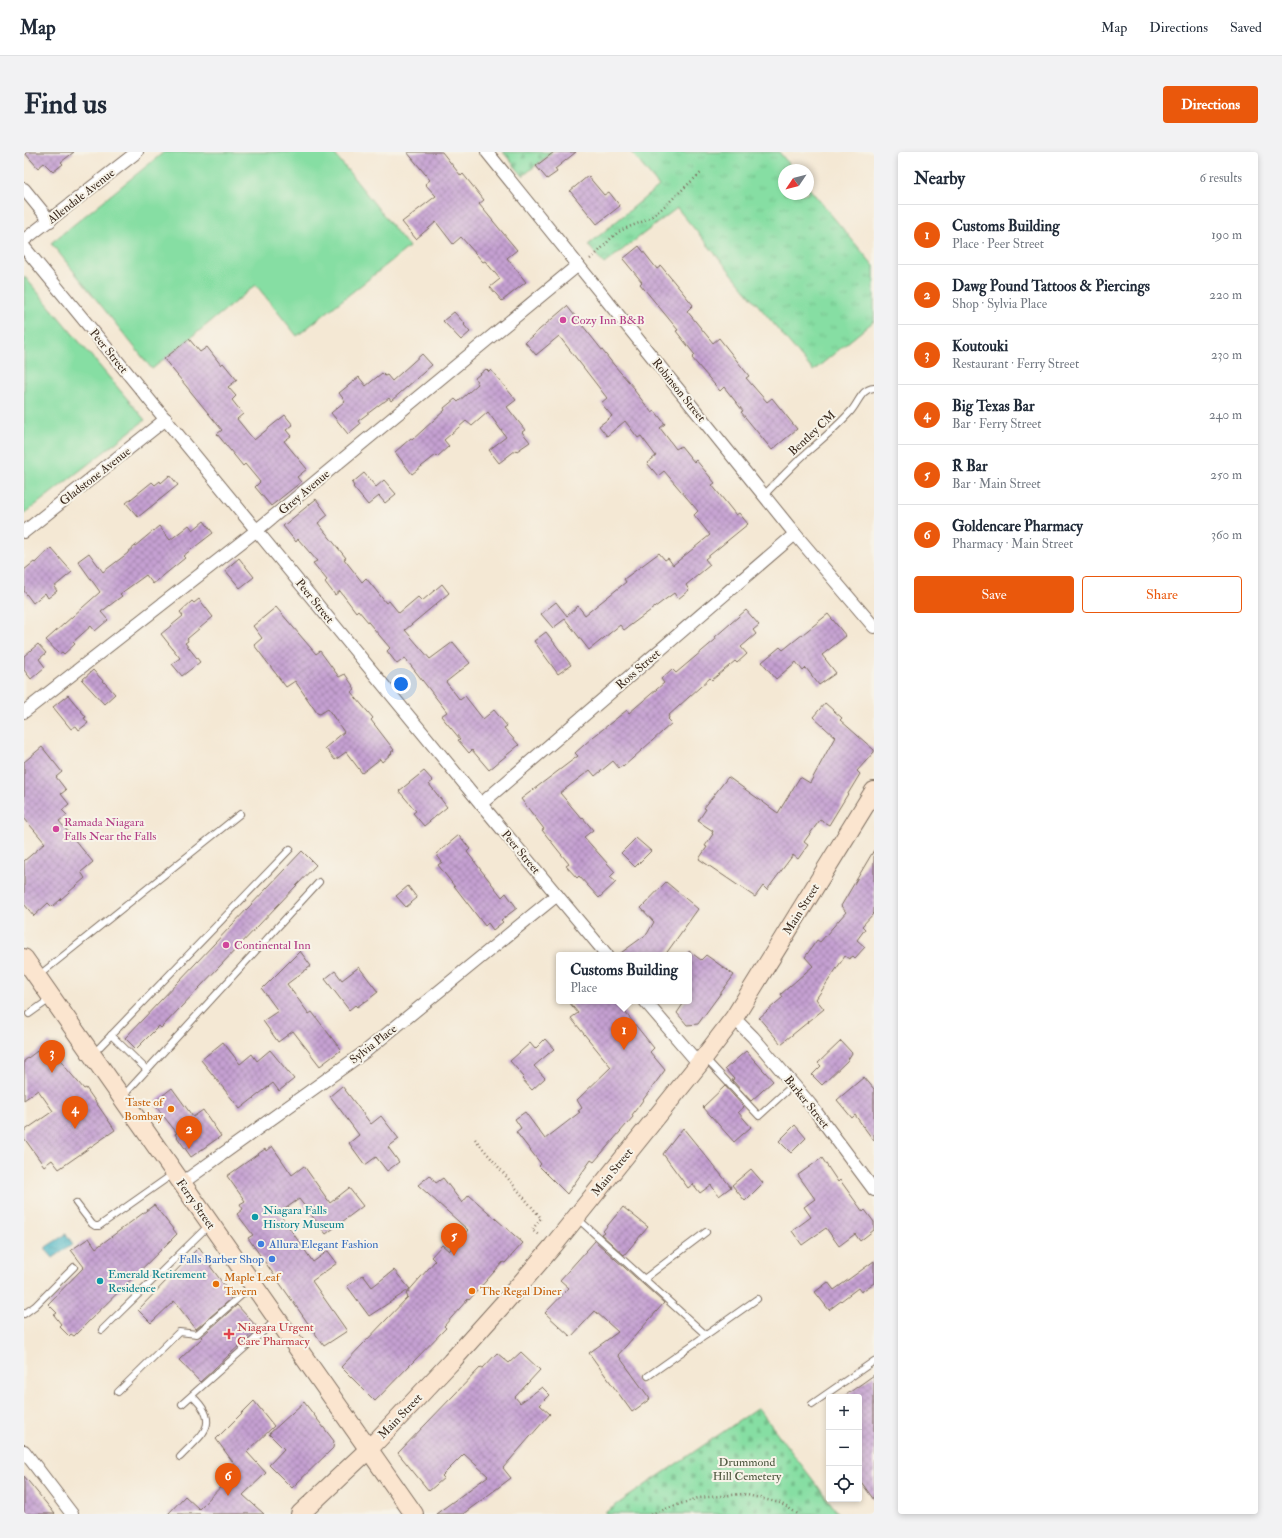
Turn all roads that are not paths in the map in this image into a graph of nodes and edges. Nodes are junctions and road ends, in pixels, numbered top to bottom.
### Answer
1 (137, 152) edge
2 (487, 152) edge
3 (24, 189) edge
4 (50, 220) junction
5 (24, 240) edge
6 (24, 247) edge
7 (578, 265) junction
8 (874, 388) edge
9 (166, 419) junction
10 (764, 495) junction
11 (257, 530) junction
12 (24, 532) edge
13 (795, 534) junction
14 (874, 627) edge
15 (24, 712) edge
16 (874, 791) edge
17 (481, 804) junction
18 (240, 814) dead end
19 (290, 849) dead end
20 (319, 882) dead end
21 (557, 895) junction
22 (604, 952) edge
23 (24, 959) edge
24 (37, 977) junction
25 (52, 998) junction
26 (648, 1004) edge
27 (29, 1014) dead end
28 (734, 1018) junction
29 (111, 1035) junction
30 (92, 1055) junction
31 (702, 1060) junction
32 (147, 1070) junction
33 (794, 1084) junction
34 (122, 1098) junction
35 (178, 1178) junction
36 (874, 1190) edge
37 (76, 1203) dead end
38 (576, 1217) junction
39 (210, 1224) junction
40 (706, 1232) dead end
41 (74, 1267) dead end
42 (644, 1279) junction
43 (253, 1285) junction
44 (758, 1299) dead end
45 (24, 1314) edge
46 (278, 1319) junction
47 (102, 1330) dead end
48 (706, 1335) junction
49 (874, 1361) edge
50 (648, 1376) dead end
51 (118, 1392) dead end
52 (192, 1396) junction
53 (182, 1404) dead end
54 (812, 1404) dead end
55 (369, 1449) junction
56 (24, 1451) edge
57 (180, 1457) dead end
58 (72, 1514) edge
59 (300, 1514) edge
60 (414, 1514) edge

1 - 4 street, Allendale Avenue
2 - 7 street, Robinson Street
3 - 4 street
4 - 5 street, Allendale Avenue
6 - 9 street, Peer Street
7 - 10 street, Robinson Street
7 - 11 street, Grey Avenue
8 - 10 lane, Bentley CM
9 - 11 street, Peer Street
9 - 12 street, Gladstone Avenue
10 - 13 street, Robinson Street
11 - 15 street, Grey Avenue
11 - 17 street, Peer Street
13 - 14 street, Robinson Street
13 - 17 street, Ross Street
16 - 28 street, Main Street
17 - 21 street, Peer Street
18 - 24 lane
19 - 29 lane
20 - 32 lane
21 - 22 street, Peer Street
21 - 35 street, Sylvia Place
23 - 24 street, Ferry Street
24 - 25 street, Ferry Street
25 - 27 lane
25 - 30 street, Ferry Street
26 - 31 street
28 - 31 street, Main Street
28 - 33 street, Barker Street
29 - 30 lane
29 - 32 lane
30 - 34 street, Ferry Street
31 - 33 lane
31 - 38 street, Main Street
32 - 34 lane
33 - 36 street, Barker Street
34 - 35 street, Ferry Street
35 - 37 lane
35 - 39 street, Ferry Street
38 - 42 lane
38 - 55 street, Main Street
39 - 43 street, Ferry Street
39 - 47 lane
40 - 42 lane
41 - 45 lane
42 - 48 lane
43 - 46 street, Ferry Street
43 - 51 lane
44 - 48 lane
46 - 52 lane
46 - 55 street, Ferry Street
48 - 50 lane
49 - 54 lane
52 - 53 lane
52 - 57 lane
55 - 59 street, Main Street
55 - 60 street, Ferry Street
56 - 58 street

